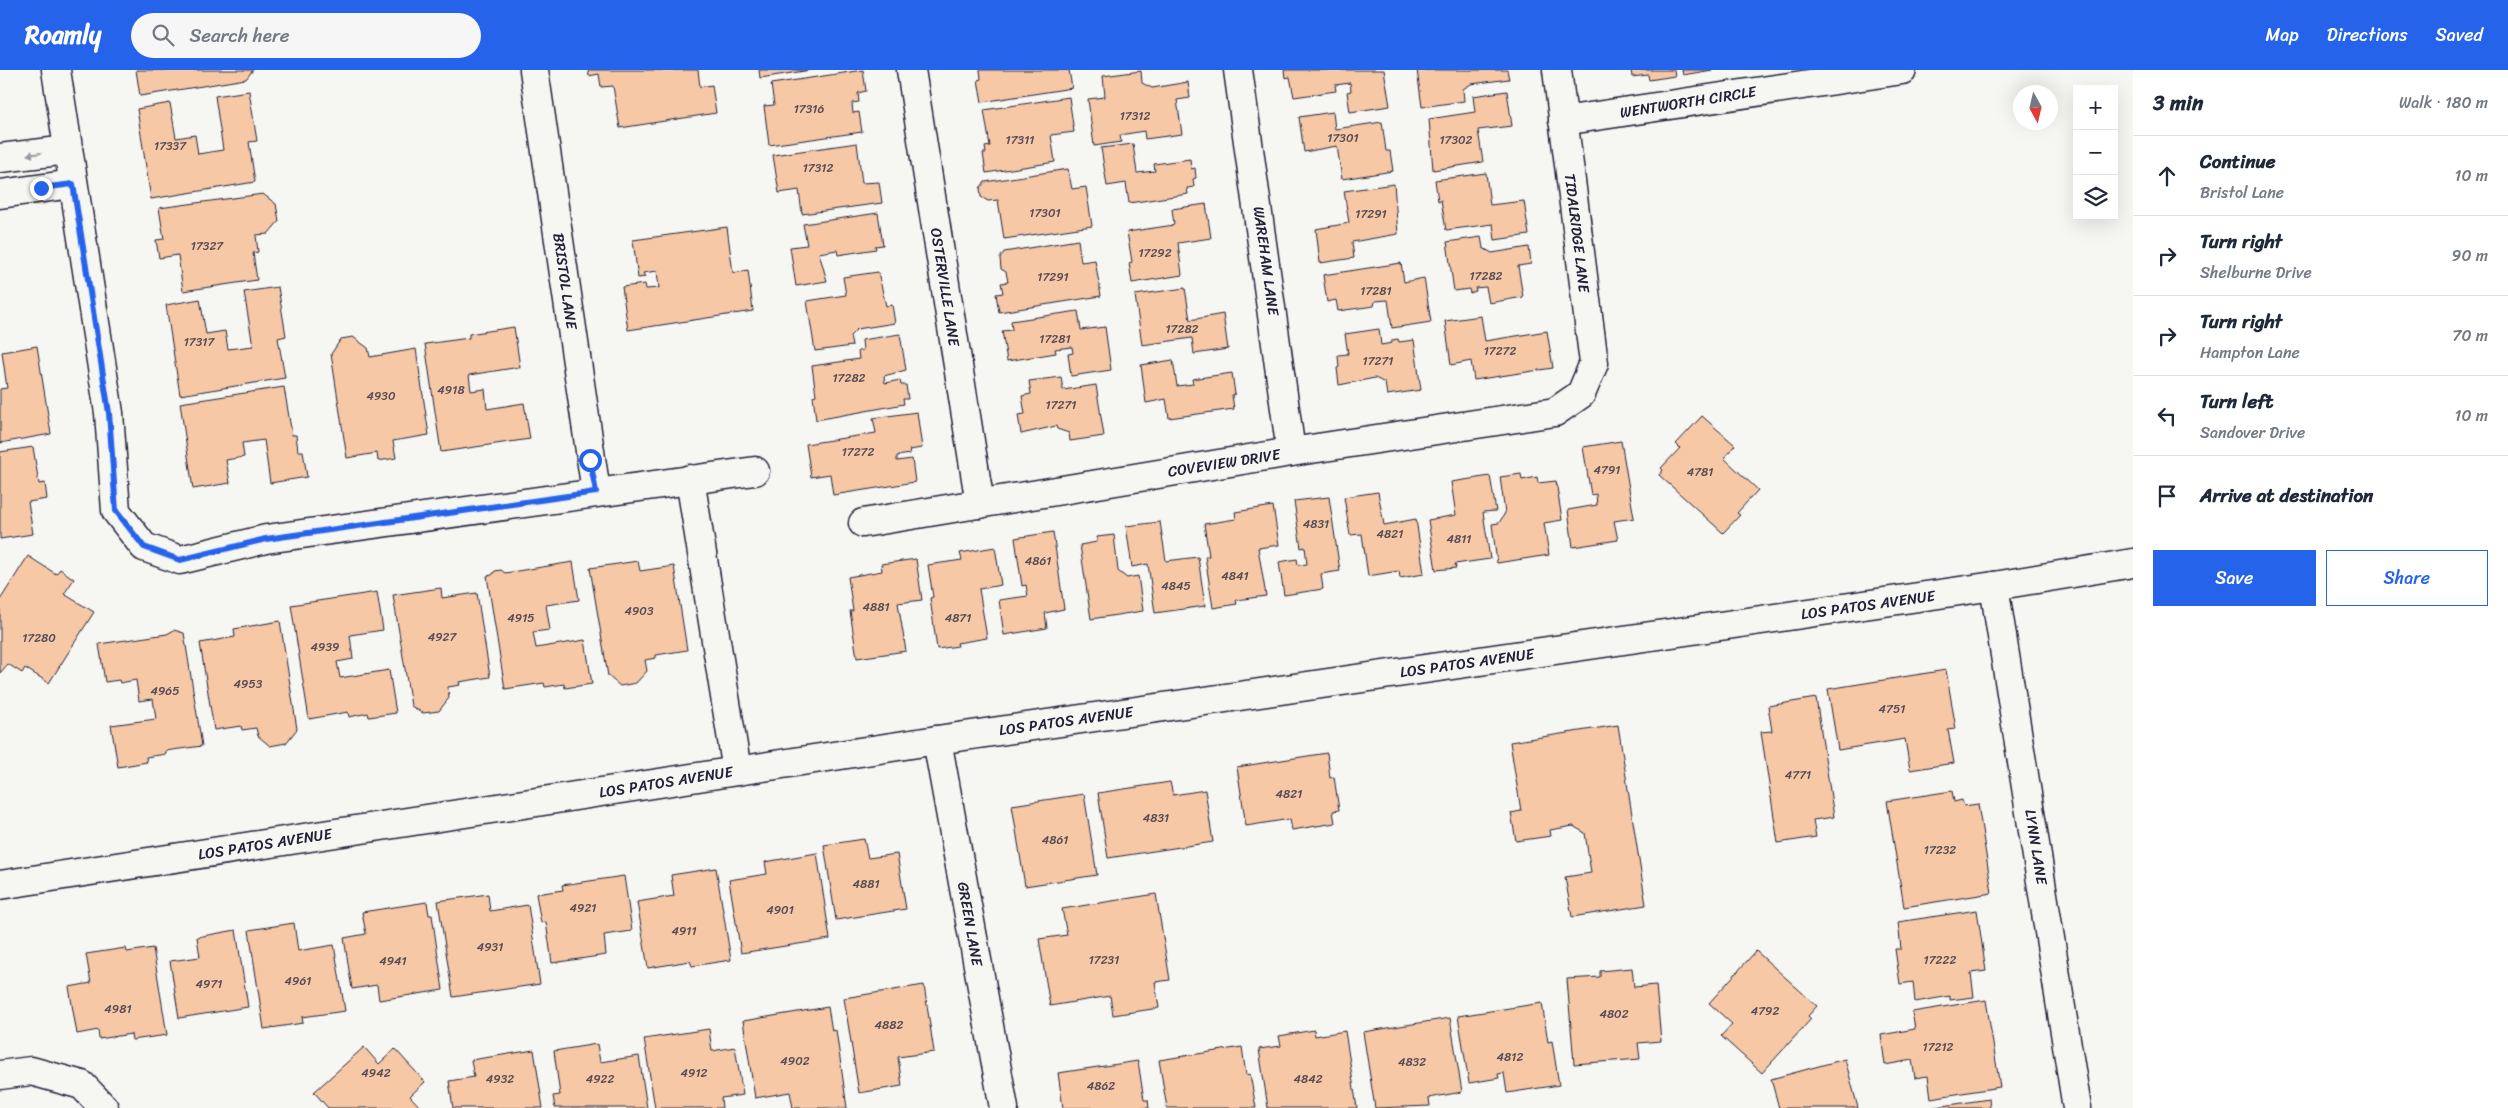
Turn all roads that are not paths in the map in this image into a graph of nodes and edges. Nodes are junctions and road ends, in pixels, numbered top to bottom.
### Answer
1 (56, 70) edge
2 (534, 70) edge
3 (911, 70) edge
4 (1238, 70) edge
5 (1557, 70) edge
6 (1902, 70) edge
7 (1563, 121) junction
8 (68, 150) junction
9 (0, 158) edge
10 (73, 184) junction
11 (0, 194) edge
12 (1581, 394) joint
13 (1291, 452) junction
14 (755, 471) dead end
15 (690, 479) junction
16 (596, 492) junction
17 (980, 504) junction
18 (863, 523) dead end
19 (2133, 563) edge
20 (1994, 586) junction
21 (936, 740) junction
22 (737, 771) junction
23 (0, 885) edge
24 (0, 1075) edge
25 (104, 1108) edge
26 (1004, 1108) edge
27 (2077, 1108) edge

1 - 8 street
2 - 16 street, BRISTOL LANE
3 - 17 street, OSTERVILLE LANE
4 - 13 street, WAREHAM LANE
5 - 7 street, TIDALRIDGE LANE
6 - 7 street, WENTWORTH CIRCLE
7 - 12 street, TIDALRIDGE LANE
8 -> 9 street
8 - 10 street
10 - 11 street
10 - 16 street
12 - 13 street, COVEVIEW DRIVE
13 - 17 street, COVEVIEW DRIVE
14 - 15 street
15 - 16 street
15 - 22 street
17 - 18 street, COVEVIEW DRIVE
19 - 20 street, LOS PATOS AVENUE
20 - 21 street, LOS PATOS AVENUE
20 - 27 street, LYNN LANE
21 - 22 street, LOS PATOS AVENUE
21 - 26 street, GREEN LANE
22 - 23 street, LOS PATOS AVENUE
24 - 25 street

